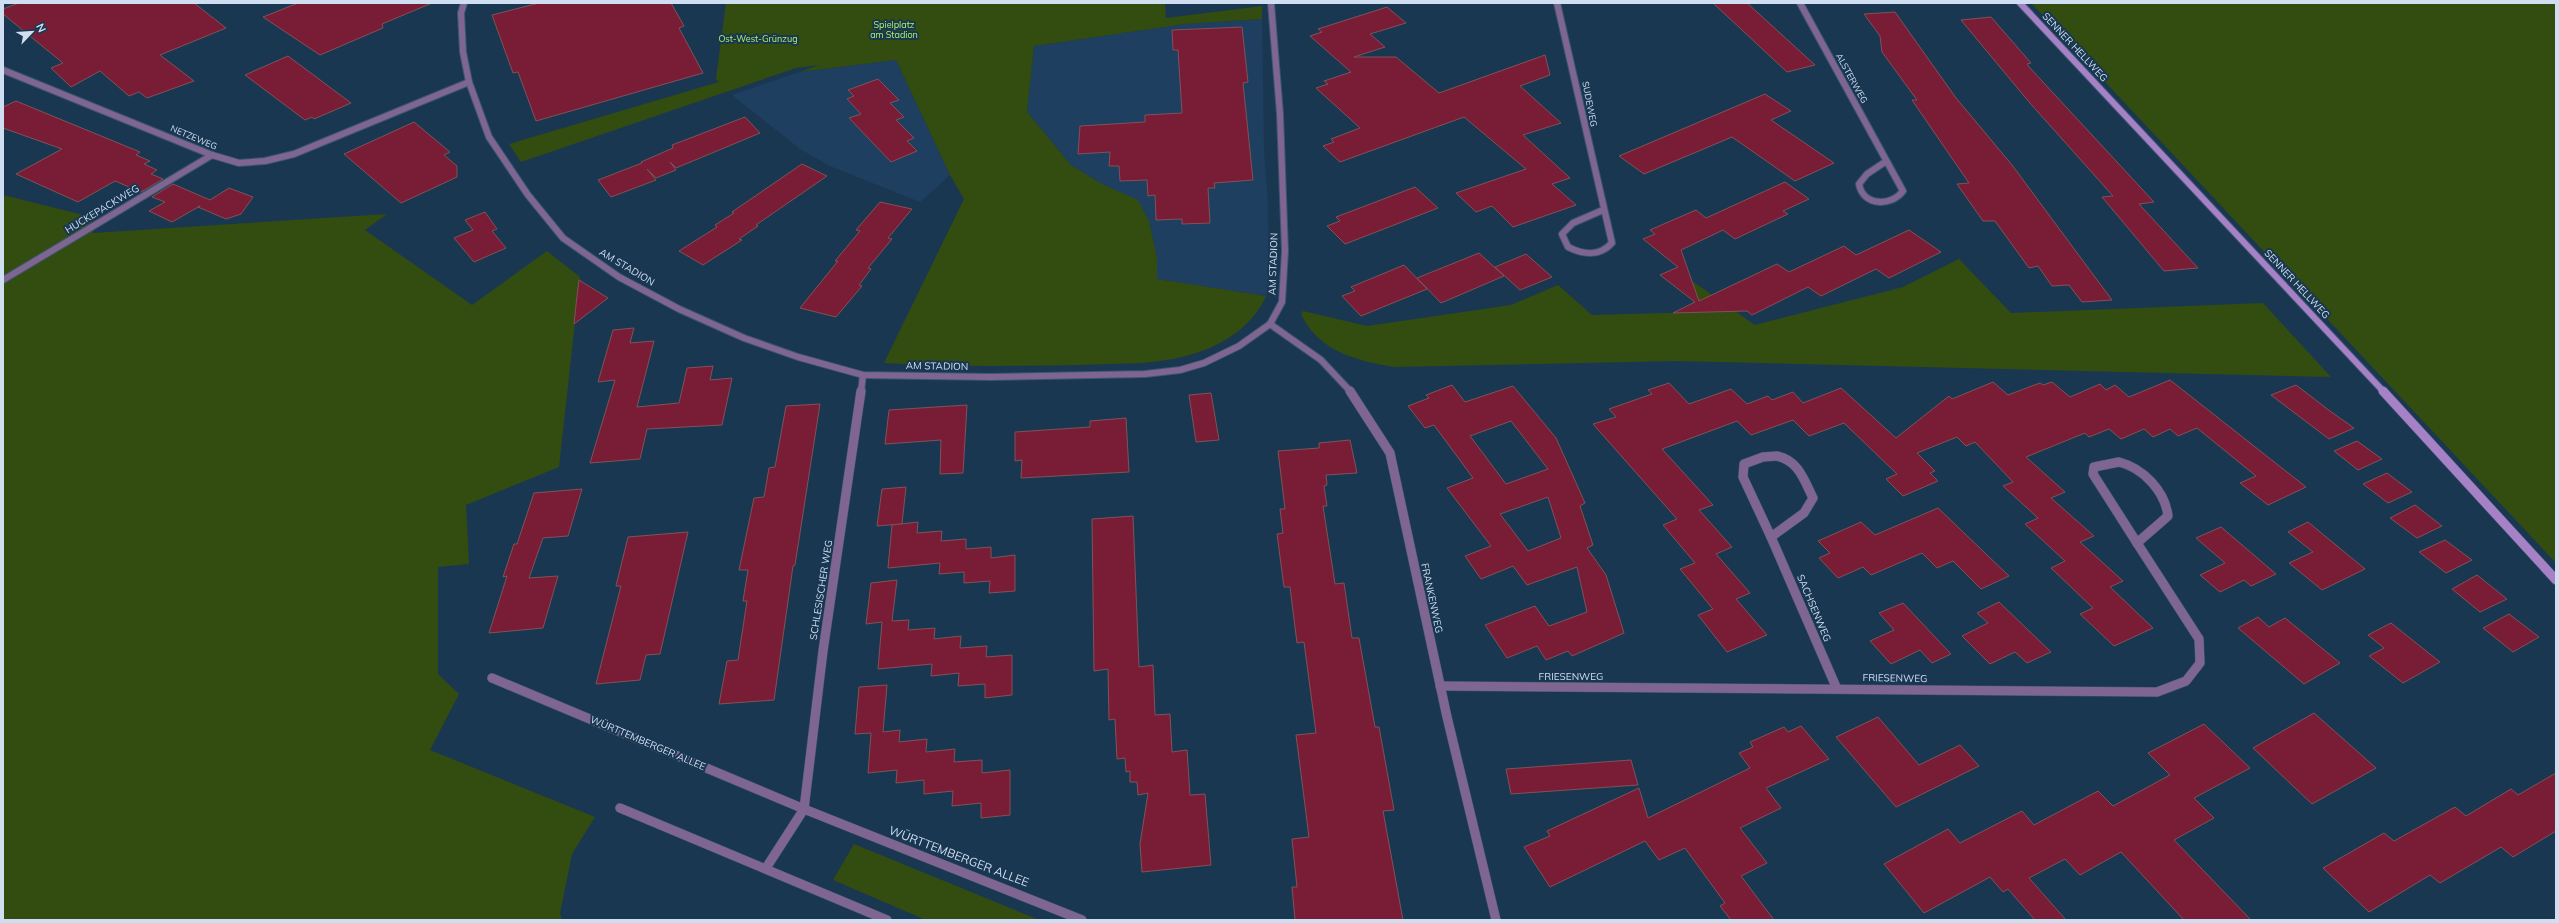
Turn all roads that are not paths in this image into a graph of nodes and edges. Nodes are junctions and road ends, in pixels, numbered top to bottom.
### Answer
1 (464, 3) edge
2 (1272, 3) edge
3 (1557, 3) edge
4 (1800, 3) edge
5 (2020, 3) edge
6 (3, 70) edge
7 (470, 82) junction
8 (212, 155) junction
9 (1885, 162) junction
10 (1603, 210) junction
11 (3, 280) edge
12 (1270, 324) junction
13 (863, 375) junction
14 (1771, 536) junction
15 (2137, 543) junction
16 (2556, 580) edge
17 (492, 678) dead end
18 (1440, 686) junction
19 (1837, 689) junction
20 (620, 808) dead end
21 (804, 809) junction
22 (766, 868) junction
23 (887, 920) edge
24 (1082, 920) edge
25 (1496, 920) edge

1 - 7 street, AM STADION
2 - 12 street, AM STADION
3 - 10 street, SUDEWEG
4 - 9 street, ALSTERWEG
5 - 16 street, SENNER HELLWEG
6 - 8 street, NETZEWEG
7 - 8 street, NETZEWEG
7 - 13 street, AM STADION
8 - 11 street, HUCKEPACKWEG
9 - 9 street, ALSTERWEG
10 - 10 street, SUDEWEG
12 - 13 street, AM STADION
12 - 18 street, FRANKENWEG
13 - 21 street, SCHLESISCHER WEG
14 - 14 street, SACHSENWEG
14 - 19 street, SACHSENWEG
15 - 15 street, FRIESENWEG
15 - 19 street, FRIESENWEG
17 - 21 street, WÜRTTEMBERGER ALLEE
18 - 19 street, FRIESENWEG
18 - 25 street, FRANKENWEG
20 - 22 street
21 - 22 street
21 - 24 street, WÜRTTEMBERGER ALLEE
22 - 23 street

